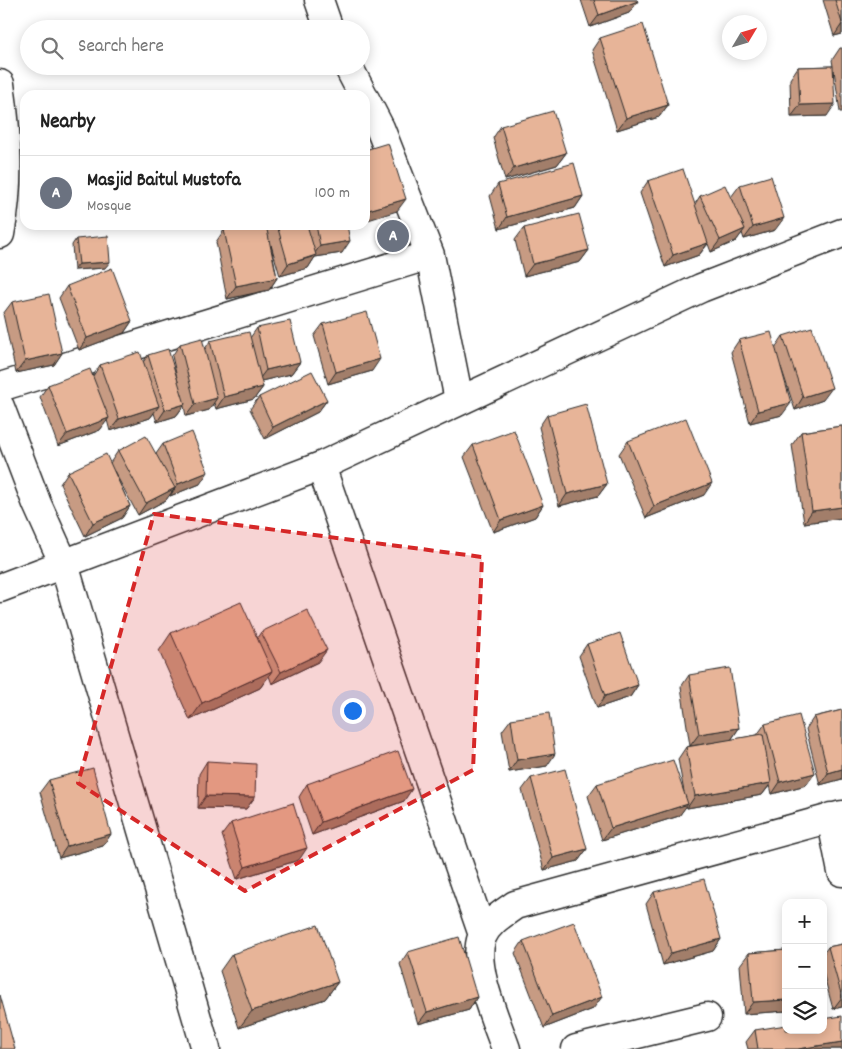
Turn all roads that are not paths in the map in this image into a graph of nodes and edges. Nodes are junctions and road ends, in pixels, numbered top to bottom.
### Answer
1 (319, 0) edge
2 (325, 20) edge
3 (353, 75) edge
4 (0, 84) edge
5 (360, 90) edge
6 (370, 109) edge
7 (842, 233) edge
8 (0, 234) edge
9 (430, 255) junction
10 (0, 387) edge
11 (459, 400) junction
12 (2, 421) edge
13 (321, 466) junction
14 (64, 564) junction
15 (0, 588) edge
16 (837, 816) edge
17 (842, 872) edge
18 (483, 936) junction
19 (707, 1017) dead end
20 (206, 1049) edge
21 (506, 1049) edge
22 (576, 1049) edge

1 - 2 street
3 - 5 street
4 - 8 street
6 - 9 street
7 - 11 street
9 - 10 street
9 - 11 street
11 - 13 street
12 - 14 street
13 - 14 street
13 - 18 street
14 - 15 street
14 - 20 street
16 - 17 street
16 - 18 street
18 - 21 street
19 - 22 street

